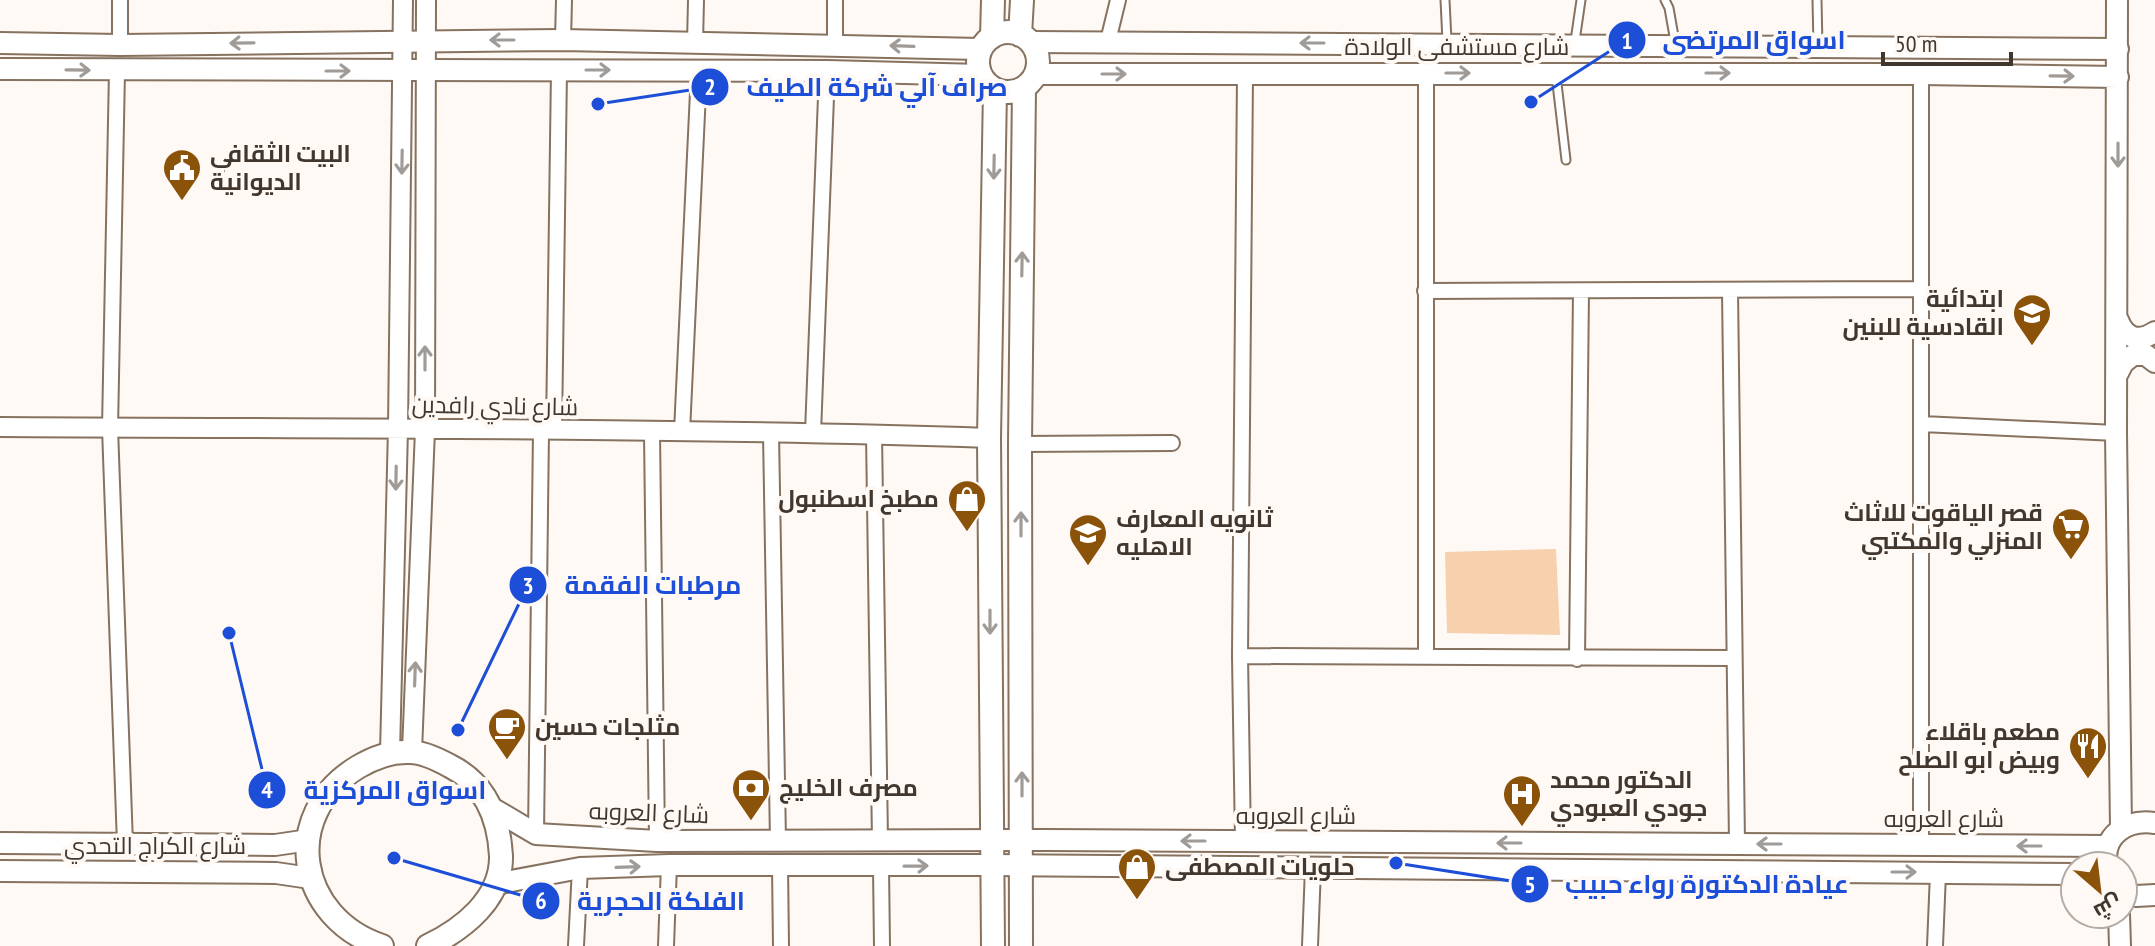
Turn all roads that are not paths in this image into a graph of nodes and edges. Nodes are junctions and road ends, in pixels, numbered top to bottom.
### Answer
1 (120, 0) edge
2 (403, 0) edge
3 (426, 0) edge
4 (564, 0) edge
5 (696, 0) edge
6 (835, 0) edge
7 (993, 0) edge
8 (1022, 0) edge
9 (1118, 0) edge
10 (1445, 0) edge
11 (1581, 0) edge
12 (1665, 0) edge
13 (1817, 0) edge
14 (2117, 0) edge
15 (1025, 38) junction
16 (426, 40) junction
17 (563, 40) junction
18 (402, 41) junction
19 (1108, 41) junction
20 (0, 43) edge
21 (695, 43) junction
22 (986, 43) junction
23 (835, 44) junction
24 (1447, 44) junction
25 (1575, 44) junction
26 (1612, 44) junction
27 (120, 45) junction
28 (1675, 45) junction
29 (1818, 46) junction
30 (2118, 49) junction
31 (0, 69) edge
32 (427, 70) junction
33 (559, 70) junction
34 (117, 71) junction
35 (403, 71) junction
36 (699, 71) junction
37 (827, 71) junction
38 (1426, 73) junction
39 (1556, 73) junction
40 (1610, 73) junction
41 (1245, 74) junction
42 (1921, 74) junction
43 (2118, 77) junction
44 (1030, 81) junction
45 (988, 82) junction
46 (1566, 160) dead end
47 (1920, 289) junction
48 (1730, 290) junction
49 (1425, 291) junction
50 (1581, 291) junction
51 (2118, 320) junction
52 (2155, 332) edge
53 (2155, 362) edge
54 (2118, 373) junction
55 (1922, 424) junction
56 (0, 427) edge
57 (110, 428) junction
58 (398, 428) junction
59 (425, 430) junction
60 (548, 431) junction
61 (652, 432) junction
62 (682, 432) junction
63 (771, 433) junction
64 (813, 433) junction
65 (2116, 433) junction
66 (874, 434) junction
67 (989, 438) junction
68 (1172, 443) dead end
69 (1020, 444) junction
70 (1240, 656) junction
71 (1426, 657) junction
72 (1733, 658) junction
73 (1577, 659) junction
74 (401, 752) junction
75 (492, 808) junction
76 (2155, 823) edge
77 (2121, 829) junction
78 (536, 834) junction
79 (309, 840) junction
80 (657, 841) junction
81 (778, 841) junction
82 (880, 841) junction
83 (992, 841) junction
84 (1023, 841) junction
85 (1243, 841) junction
86 (0, 843) edge
87 (125, 844) junction
88 (1737, 844) junction
89 (1921, 845) junction
90 (2110, 850) edge
91 (2059, 853) edge
92 (669, 865) junction
93 (993, 865) junction
94 (1021, 865) junction
95 (780, 866) junction
96 (881, 867) junction
97 (580, 868) junction
98 (1313, 868) junction
99 (0, 871) edge
100 (1938, 873) junction
101 (2059, 874) edge
102 (310, 878) junction
103 (495, 884) junction
104 (364, 941) edge
105 (445, 944) edge
106 (382, 946) edge
107 (576, 946) edge
108 (666, 946) edge
109 (781, 946) edge
110 (882, 946) edge
111 (993, 946) edge
112 (1021, 946) edge
113 (1310, 946) edge
114 (1935, 946) edge

1 - 27 street
2 - 18 street
3 - 16 street
4 - 17 street
5 - 21 street
6 - 23 street
7 - 22 main road
8 - 15 main road
9 - 19 street
10 - 24 lane
11 - 25 lane
12 - 28 lane
13 - 29 lane
14 - 30 main road
15 - 19 main road, شارع مستشفى الولادة
15 - 22 main road
15 - 44 main road
17 -> 16 main road
16 - 18 main road
16 - 32 street
17 - 21 main road
18 -> 27 main road
18 - 35 street
24 -> 19 main road, شارع مستشفى الولادة
20 - 27 main road
21 - 23 main road
22 -> 23 main road
22 - 45 main road
24 - 25 main road, شارع مستشفى الولادة
25 - 26 main road, شارع مستشفى الولادة
26 - 28 main road, شارع مستشفى الولادة
26 - 40 main road
28 - 29 main road, شارع مستشفى الولادة
29 - 30 main road, شارع مستشفى الولادة
30 - 43 main road
31 -> 34 main road
32 - 33 main road
32 - 35 main road
59 -> 32 street
33 -> 36 main road
33 - 60 street
34 -> 35 main road
34 - 57 street
35 -> 58 street
36 - 37 main road
36 - 62 street
37 - 45 main road
37 - 64 street
38 -> 39 main road, شارع مستشفى الولادة
38 - 41 main road, شارع مستشفى الولادة
38 - 49 street
39 - 40 main road, شارع مستشفى الولادة
39 - 46 lane
40 -> 42 main road, شارع مستشفى الولادة
44 -> 41 main road, شارع مستشفى الولادة
41 - 70 street
42 -> 43 main road, شارع مستشفى الولادة
42 - 47 street
43 -> 51 main road
44 - 45 main road
69 -> 44 main road
45 -> 67 main road
47 - 48 street
47 - 55 street
48 - 50 street
48 - 72 street
49 - 50 street
49 - 71 street
50 - 73 street
51 - 52 main road
51 - 54 main road
53 - 54 main road
54 - 65 main road
55 - 65 street
55 - 89 street
56 - 57 street, شارع نادي رافدين
57 - 58 street, شارع نادي رافدين
57 - 87 street
58 - 59 street, شارع نادي رافدين
58 -> 74 street
59 - 60 street, شارع نادي رافدين
74 -> 59 street
60 - 61 street, شارع نادي رافدين
60 - 78 street
61 - 62 street, شارع نادي رافدين
61 - 80 street
62 - 63 street, شارع نادي رافدين
63 - 64 street, شارع نادي رافدين
63 - 81 street
64 - 66 street, شارع نادي رافدين
65 - 77 main road
66 - 67 street, شارع نادي رافدين
66 - 82 street
67 -> 83 main road
68 - 69 street
84 -> 69 main road
70 - 71 street
70 - 85 street
71 - 73 street
72 - 73 street
72 - 88 street
74 - 75 main road
74 - 79 main road
75 - 78 main road, شارع العروبه
75 - 103 main road
76 - 77 main road
77 - 90 main road
78 - 80 main road, شارع العروبه
79 - 87 main road
79 - 102 main road
80 - 81 main road, شارع العروبه
81 - 82 main road, شارع العروبه
82 - 83 main road, شارع العروبه
83 - 84 main road, شارع العروبه
83 - 93 main road
85 -> 84 main road, شارع العروبه
84 - 94 main road
88 -> 85 main road, شارع العروبه
86 - 87 main road
89 -> 88 main road, شارع العروبه
91 -> 89 main road, شارع العروبه
92 - 95 main road, شارع العروبه
97 -> 92 main road, شارع العروبه
92 - 108 street
93 - 94 main road, شارع العروبه
96 -> 93 main road, شارع العروبه
93 - 111 main road
94 - 98 main road, شارع العروبه
94 - 112 main road
95 - 96 main road, شارع العروبه
95 - 109 street
96 - 110 street
97 - 103 main road, شارع العروبه
97 - 107 street
98 -> 100 main road, شارع العروبه
98 - 113 street
99 - 102 main road, شارع الكراج التحدي
100 - 101 main road, شارع العروبه
100 - 114 street
102 - 104 main road
103 - 105 main road
104 - 106 main road

